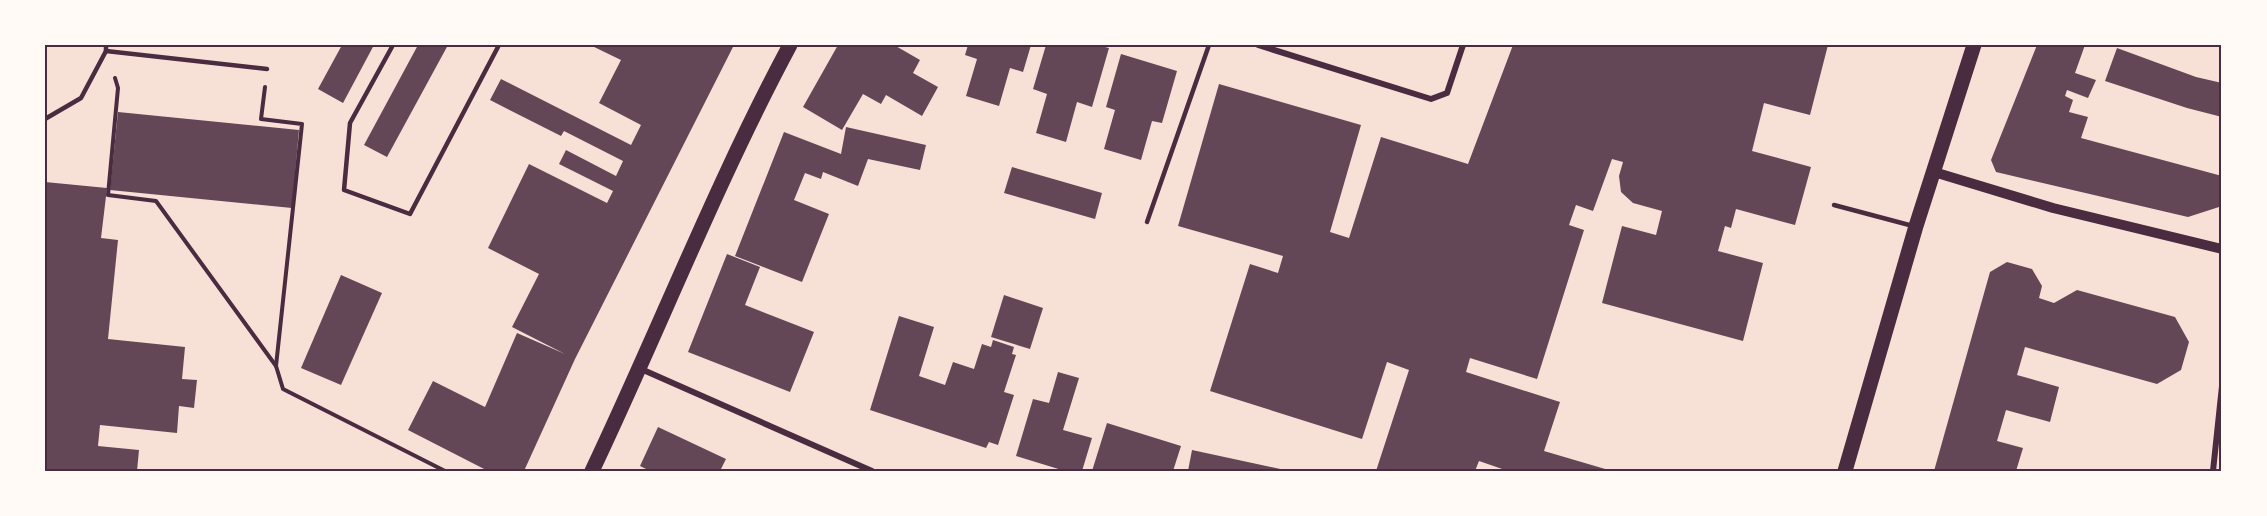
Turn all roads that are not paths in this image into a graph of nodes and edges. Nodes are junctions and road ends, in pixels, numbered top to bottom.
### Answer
1 (393, 45) edge
2 (499, 45) edge
3 (790, 45) edge
4 (1209, 45) edge
5 (1258, 45) edge
6 (1463, 45) edge
7 (1974, 45) edge
8 (106, 48) edge
9 (267, 69) road end
10 (45, 119) edge
11 (1934, 172) junction
12 (1833, 205) dead end
13 (1147, 222) dead end
14 (1916, 226) junction
15 (2222, 249) edge
16 (640, 369) junction
17 (2222, 386) edge
18 (592, 471) edge
19 (872, 471) edge
20 (1845, 471) edge
21 (2213, 471) edge

1 - 2 lane
3 - 16 main road
4 - 13 lane
5 - 6 street
7 - 11 main road
8 - 9 lane
8 - 10 lane
11 - 14 main road
11 - 15 street
12 - 14 lane
14 - 20 main road
16 - 18 main road
16 - 19 street
17 - 21 street

